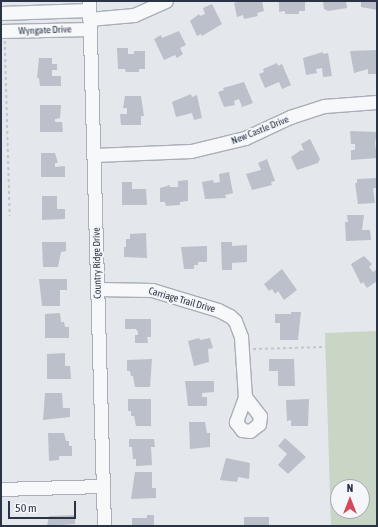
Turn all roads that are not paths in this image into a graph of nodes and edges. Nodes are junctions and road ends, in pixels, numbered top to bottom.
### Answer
1 (166, 1) edge
2 (1, 13) edge
3 (89, 15) edge
4 (3, 33) edge
5 (377, 102) edge
6 (94, 155) junction
7 (97, 289) junction
8 (245, 397) dead end
9 (103, 486) junction
10 (1, 489) edge
11 (104, 526) edge

1 - 3 street, Wyngate Drive
2 - 3 street, Wyngate Drive
3 - 4 street, Wyngate Drive
3 - 6 street, Country Ridge Drive
5 - 6 street, New Castle Drive
6 - 7 street, Country Ridge Drive
7 - 8 street, Carriage Trail Drive
7 - 9 street, Country Ridge Drive
9 - 10 street
9 - 11 street, Country Ridge Drive

